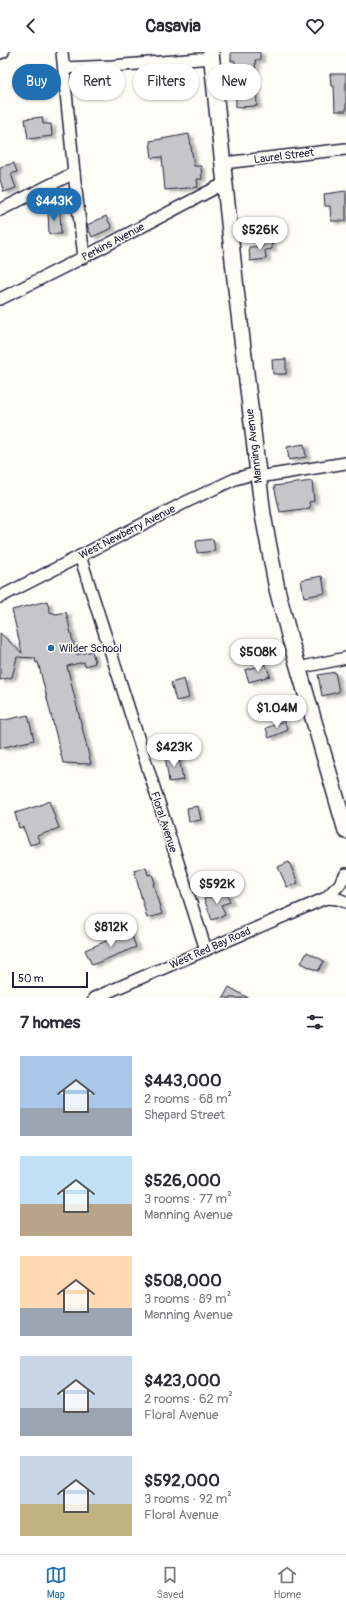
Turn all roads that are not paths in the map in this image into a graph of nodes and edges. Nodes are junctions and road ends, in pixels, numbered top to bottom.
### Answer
1 (62, 52) edge
2 (211, 55) edge
3 (64, 68) junction
4 (346, 149) edge
5 (223, 163) junction
6 (74, 173) junction
7 (225, 183) junction
8 (0, 210) edge
9 (84, 257) junction
10 (0, 299) edge
11 (346, 464) edge
12 (257, 476) junction
13 (80, 556) junction
14 (0, 597) edge
15 (346, 658) edge
16 (298, 668) junction
17 (346, 831) edge
18 (346, 874) edge
19 (326, 898) junction
20 (346, 902) edge
21 (206, 950) junction
22 (94, 998) edge

1 - 3 street
2 - 3 street
2 - 5 main road, Manning Avenue
3 - 6 street
4 - 5 street, Laurel Street
5 - 7 main road, Manning Avenue
6 - 8 street
6 - 9 street
7 - 9 street, Perkins Avenue
7 - 12 main road, Manning Avenue
9 - 10 street, Perkins Avenue
11 - 12 street, West Newberry Avenue
12 - 13 street, West Newberry Avenue
12 - 16 main road, Manning Avenue
13 - 14 street, West Newberry Avenue
13 - 21 street, Floral Avenue
15 - 16 street
16 - 17 main road, Manning Avenue
18 - 19 street, West Red Bay Road
19 - 20 street
19 - 21 street, West Red Bay Road
21 - 22 street, West Red Bay Road

